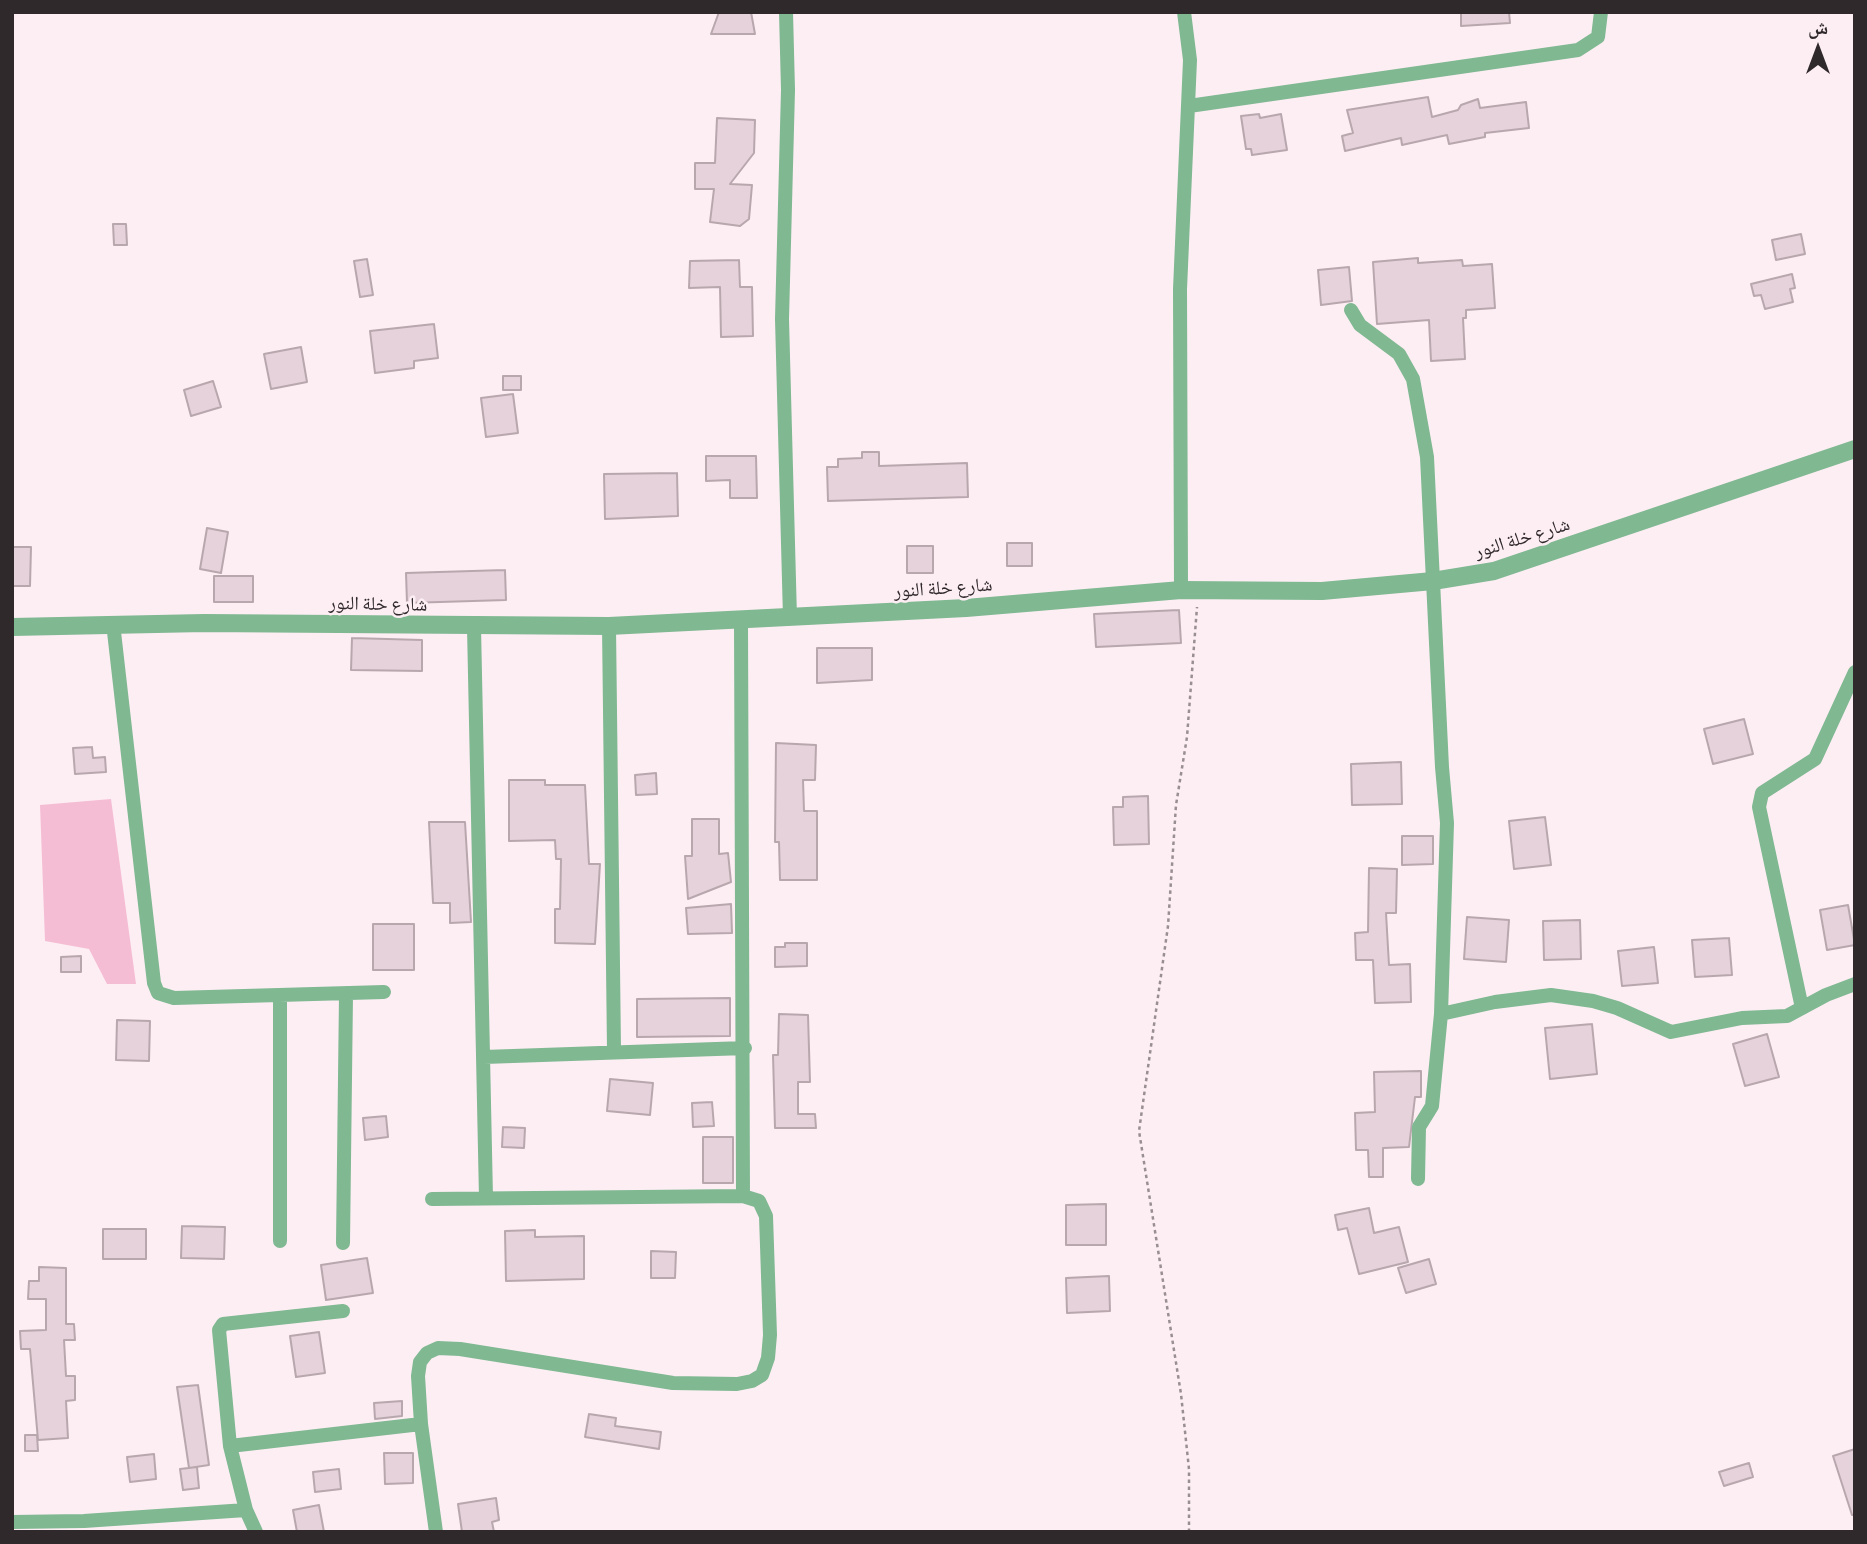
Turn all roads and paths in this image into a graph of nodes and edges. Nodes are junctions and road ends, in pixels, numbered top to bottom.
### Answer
1 (786, 12) edge
2 (1184, 12) edge
3 (1601, 12) edge
4 (1189, 106) junction
5 (1351, 310) dead end
6 (1855, 449) edge
7 (1433, 582) junction
8 (1189, 590) junction
9 (790, 618) junction
10 (741, 621) junction
11 (113, 623) junction
12 (609, 626) junction
13 (12, 627) edge
14 (474, 627) junction
15 (1855, 672) edge
16 (1855, 984) edge
17 (384, 992) dead end
18 (346, 995) junction
19 (280, 996) junction
20 (1802, 1008) junction
21 (1441, 1014) junction
22 (745, 1048) junction
23 (614, 1051) junction
24 (484, 1057) junction
25 (1418, 1179) dead end
26 (743, 1196) junction
27 (486, 1198) junction
28 (432, 1199) dead end
29 (280, 1241) dead end
30 (343, 1243) dead end
31 (343, 1311) dead end
32 (421, 1424) junction
33 (230, 1446) junction
34 (246, 1510) junction
35 (12, 1521) edge
36 (85, 1527) edge
37 (256, 1532) edge
38 (436, 1532) edge
39 (1189, 1532) edge

1 - 9 street
2 - 4 street
3 - 4 street
4 - 8 street
5 - 7 street
6 - 7 street, شارع خلة النور
7 - 8 street, شارع خلة النور
7 - 21 street
8 - 9 street, شارع خلة النور
8 - 39 path
9 - 10 street, شارع خلة النور
10 - 12 street, شارع خلة النور
10 - 22 street
11 - 13 street, شارع خلة النور
11 - 14 street, شارع خلة النور
11 - 19 street
12 - 14 street, شارع خلة النور
12 - 23 street
14 - 24 street
15 - 20 street
16 - 20 street
17 - 18 street
18 - 19 street
18 - 30 street
19 - 29 street
20 - 21 street
21 - 25 street
22 - 23 street
22 - 26 street
23 - 24 street
24 - 27 street
26 - 27 street
26 - 32 street
27 - 28 street
31 - 33 street
32 - 33 street
32 - 38 street
33 - 34 street
34 - 36 street
34 - 37 street
35 - 36 street

